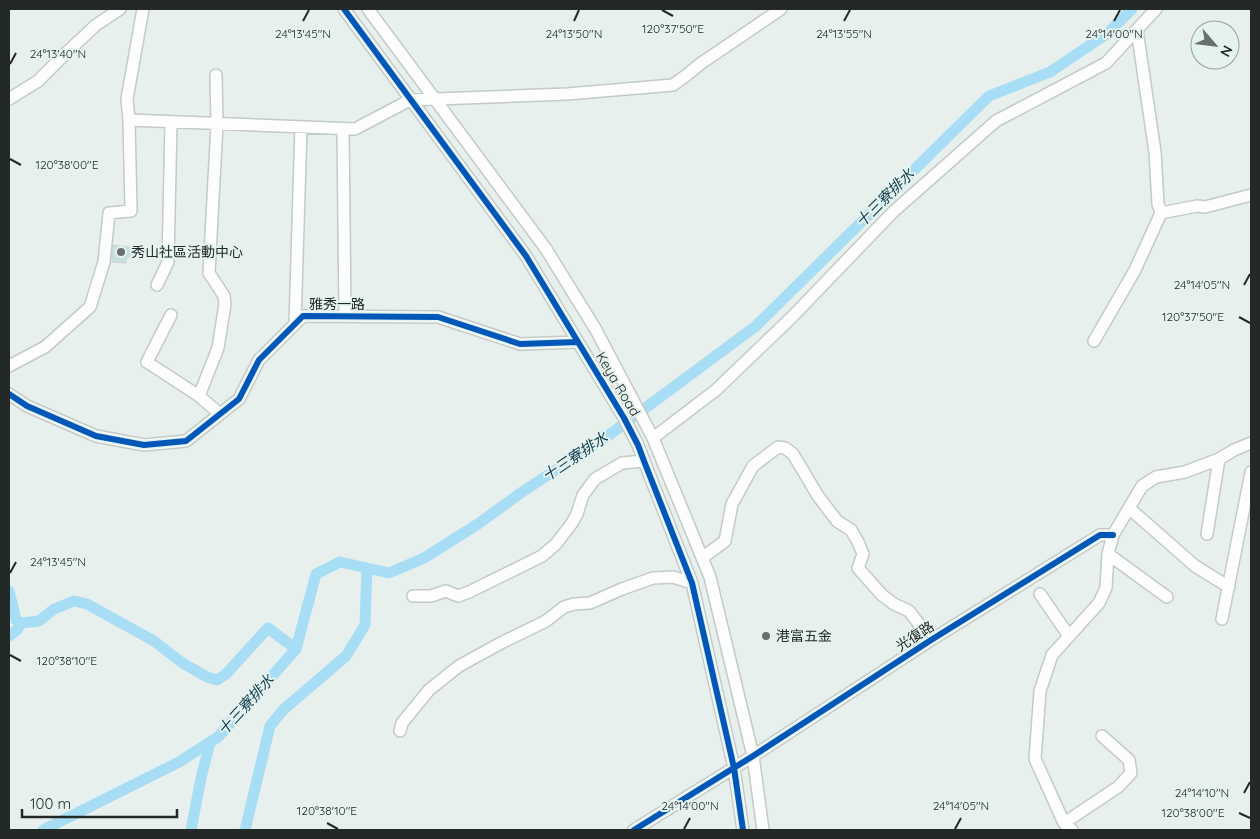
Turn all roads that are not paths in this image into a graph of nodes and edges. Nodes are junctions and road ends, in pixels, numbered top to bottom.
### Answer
1 (120, 9) edge
2 (143, 9) edge
3 (344, 9) edge
4 (368, 9) edge
5 (781, 9) edge
6 (1156, 9) edge
7 (1137, 30) junction
8 (216, 75) dead end
9 (9, 98) edge
10 (434, 99) junction
11 (410, 100) junction
12 (129, 120) junction
13 (171, 122) junction
14 (217, 124) junction
15 (302, 127) junction
16 (343, 129) junction
17 (1251, 195) edge
18 (1161, 213) junction
19 (157, 284) dead end
20 (172, 314) dead end
21 (345, 316) junction
22 (295, 324) junction
23 (1094, 341) dead end
24 (578, 342) junction
25 (9, 366) edge
26 (9, 394) edge
27 (199, 396) junction
28 (220, 414) junction
29 (653, 438) junction
30 (1251, 443) edge
31 (1219, 459) junction
32 (644, 461) junction
33 (1251, 472) edge
34 (1129, 508) junction
35 (1207, 534) dead end
36 (1113, 535) junction
37 (1108, 554) junction
38 (702, 558) junction
39 (692, 582) junction
40 (1229, 587) junction
41 (1040, 594) dead end
42 (412, 596) dead end
43 (1166, 597) dead end
44 (1222, 619) dead end
45 (1069, 636) junction
46 (930, 640) junction
47 (400, 731) dead end
48 (1102, 736) dead end
49 (753, 756) junction
50 (734, 768) junction
51 (1068, 827) edge
52 (634, 830) edge
53 (743, 830) edge
54 (763, 830) edge

1 - 9 street
2 - 12 street
3 - 11 street, Keya Road
4 - 10 street, Keya Road
5 - 10 street
6 - 7 street
7 - 18 street
7 - 29 street
8 - 14 street
10 - 11 street
10 - 29 street, Keya Road
11 - 16 street
11 - 24 street, Keya Road
12 - 13 street
12 - 25 street
13 - 14 street
13 - 19 street
14 - 15 street
14 - 27 street
15 - 16 street
15 - 22 street
16 - 21 street
17 - 18 street
18 - 23 street
20 - 27 street
21 - 22 street, 雅秀一路
21 - 24 street, 雅秀一路
22 - 28 street, 雅秀一路
24 - 32 street, Keya Road
26 - 28 street, 雅秀一路
27 - 28 street
29 - 38 street, Keya Road
30 - 31 street
31 - 34 street
31 - 35 street
32 - 39 street, Keya Road
32 - 42 street
33 - 40 street
34 - 36 street
34 - 40 street
36 - 37 street
36 - 46 street, 光復路
37 - 43 street
37 - 45 street
38 - 46 street
38 - 49 street, Keya Road
39 - 47 street
39 - 50 street, Keya Road
40 - 44 street
41 - 45 street
45 - 51 street
46 - 49 street, 光復路
48 - 51 street
49 - 50 street, 光復路
49 - 54 street, Keya Road
50 - 52 street, 光復路
50 - 53 street, Keya Road

